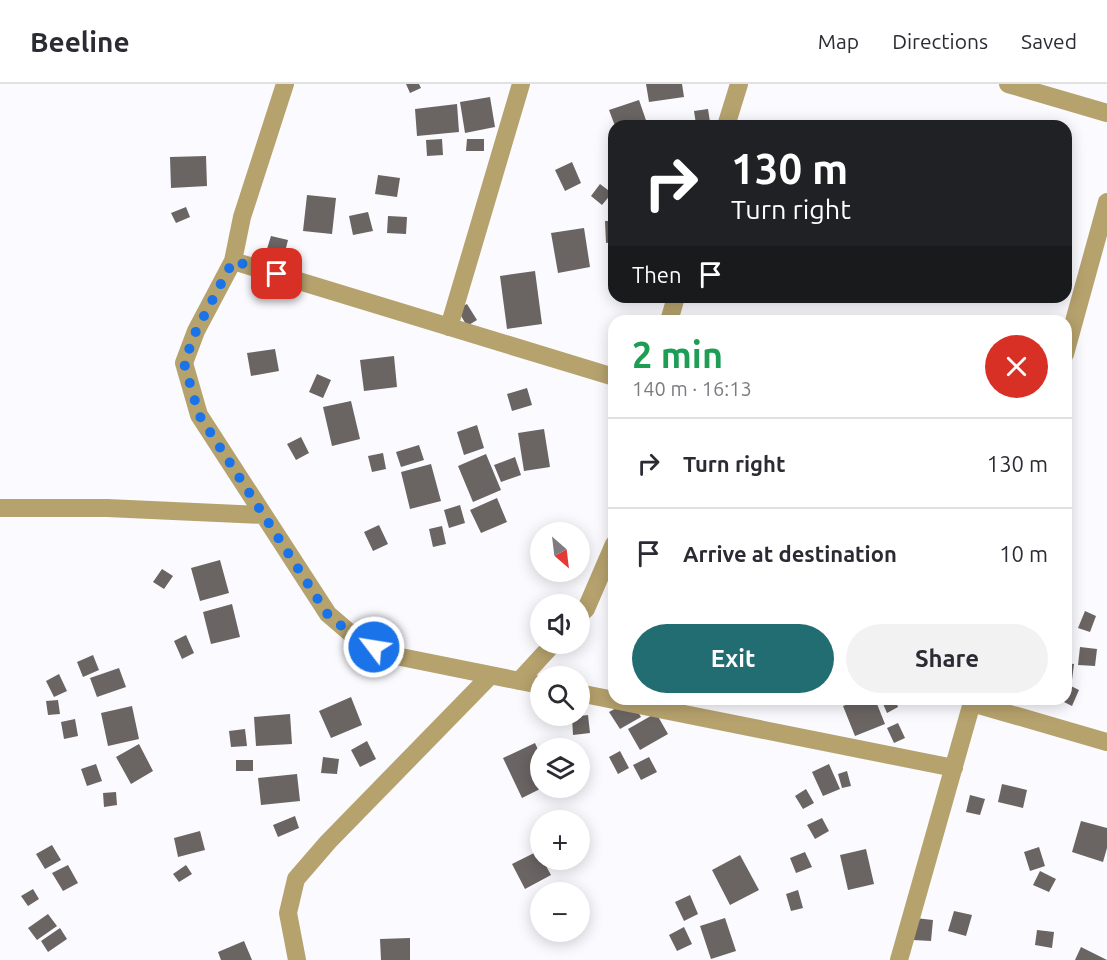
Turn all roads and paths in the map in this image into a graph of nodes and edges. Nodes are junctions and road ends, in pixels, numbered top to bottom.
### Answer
1 (285, 84) edge
2 (520, 84) edge
3 (738, 84) edge
4 (1008, 84) edge
5 (1107, 113) edge
6 (728, 120) edge
7 (1107, 202) edge
8 (233, 261) junction
9 (449, 327) junction
10 (1072, 329) edge
11 (608, 375) edge
12 (0, 508) edge
13 (264, 515) junction
14 (608, 558) edge
15 (590, 600) edge
16 (544, 654) edge
17 (491, 675) junction
18 (519, 681) junction
19 (530, 683) edge
20 (590, 695) edge
21 (608, 699) edge
22 (639, 705) edge
23 (972, 705) edge
24 (986, 705) edge
25 (1107, 742) edge
26 (954, 768) junction
27 (297, 960) edge
28 (899, 960) edge

1 - 8 street
2 - 9 street
3 - 6 street
4 - 5 street
7 - 10 street
8 - 9 street
8 - 13 street
9 - 11 street
12 - 13 street
13 - 17 street
14 - 15 street
16 - 18 street
17 - 18 street
17 - 27 street
18 - 19 street
20 - 21 street
22 - 26 street
23 - 26 street
24 - 25 street
26 - 28 street

